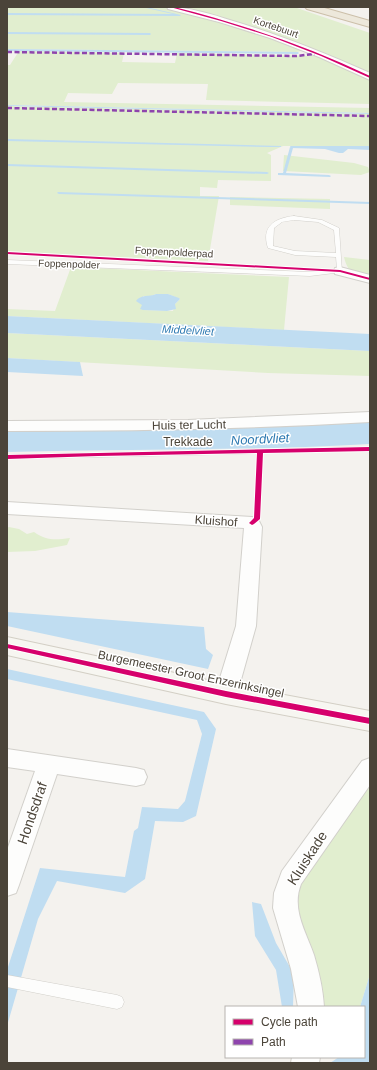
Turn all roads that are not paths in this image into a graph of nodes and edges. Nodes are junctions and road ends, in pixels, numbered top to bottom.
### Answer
1 (171, 7) edge
2 (310, 7) edge
3 (332, 7) edge
4 (342, 16) junction
5 (370, 18) edge
6 (370, 24) edge
7 (370, 28) edge
8 (370, 77) edge
9 (339, 255) junction
10 (7, 262) edge
11 (340, 271) junction
12 (370, 279) edge
13 (370, 417) edge
14 (7, 426) edge
15 (370, 449) edge
16 (7, 457) edge
17 (7, 508) edge
18 (7, 646) edge
19 (226, 694) junction
20 (370, 722) edge
21 (7, 758) edge
22 (49, 764) junction
23 (370, 767) edge
24 (136, 777) dead end
25 (7, 885) edge
26 (13, 982) edge
27 (116, 1002) dead end
28 (311, 1006) edge

1 - 8 street, Kortebuurt
2 - 4 highway
3 - 5 highway
4 - 6 highway
4 - 7 highway
9 - 9 lane
9 - 11 lane
10 - 11 lane, Foppenpolder
11 - 12 street, Foppenpolder
13 - 14 street, Huis ter Lucht
15 - 16 lane, Trekkade
17 - 19 street, Kluishof
18 - 19 street, Burgemeester Groot Enzerinksingel
19 - 20 street, Burgemeester Groot Enzerinksingel
21 - 22 street, Hondsdraf
22 - 24 street, Hondsdraf
22 - 25 street, Hondsdraf
23 - 28 street, Kluiskade
26 - 27 lane

